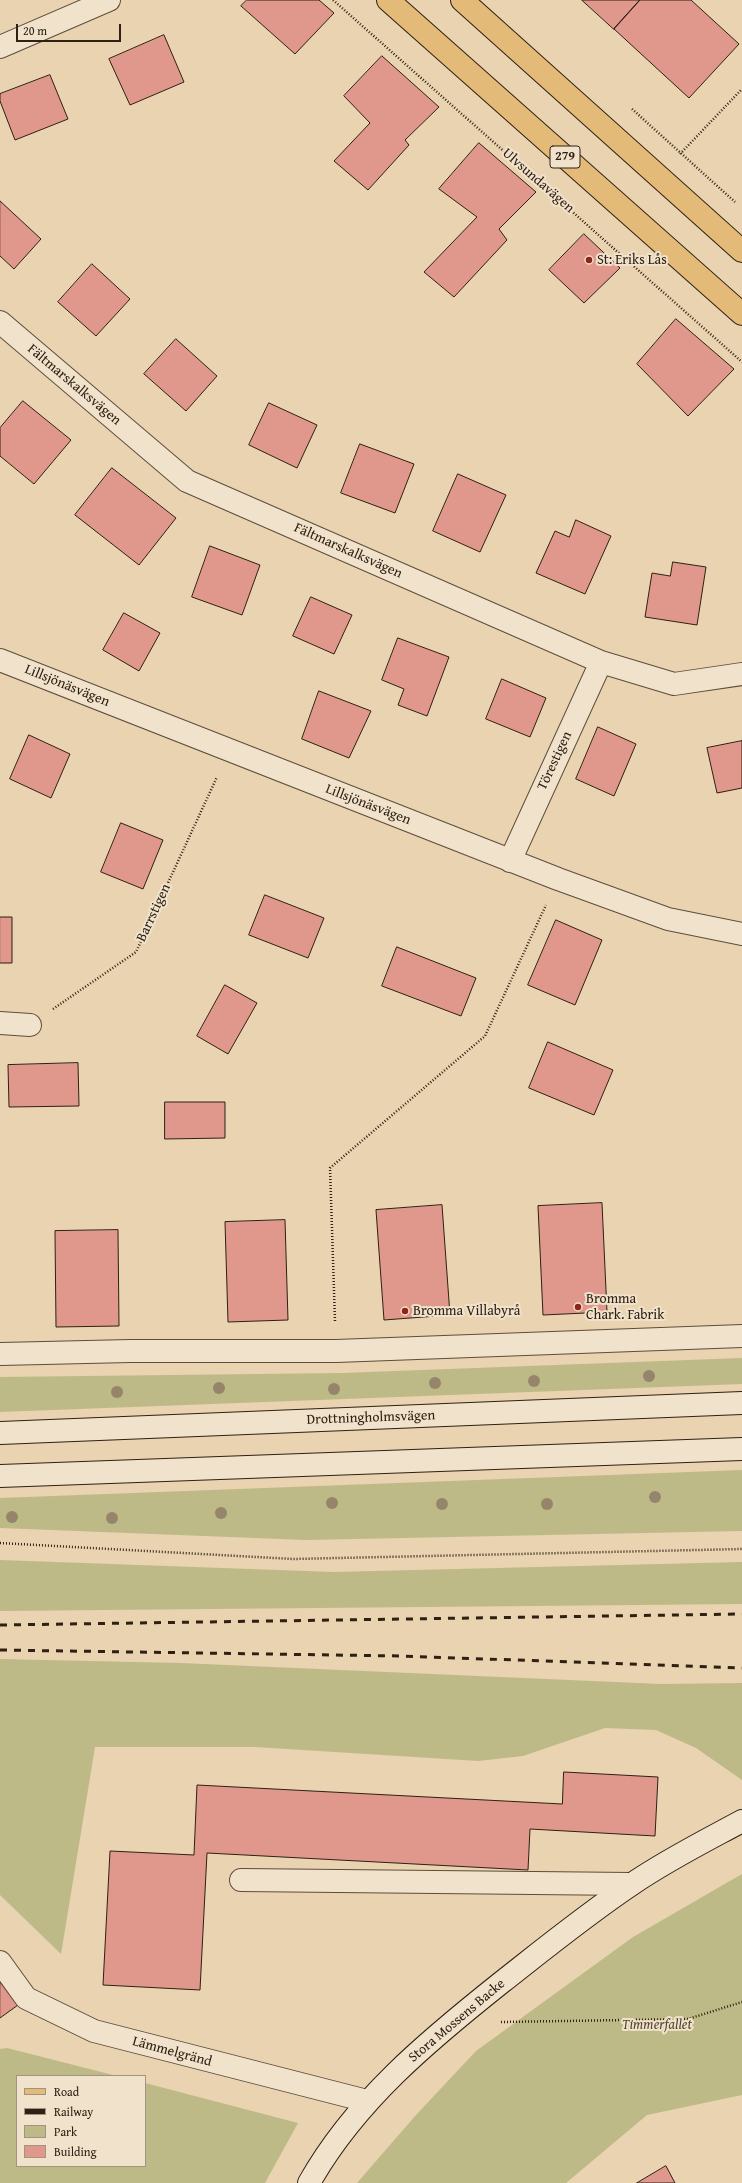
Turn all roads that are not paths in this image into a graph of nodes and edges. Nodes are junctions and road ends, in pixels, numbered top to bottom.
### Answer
1 (109, 0) edge
2 (388, 0) edge
3 (462, 0) edge
4 (0, 47) edge
5 (742, 251) edge
6 (742, 314) edge
7 (0, 322) edge
8 (0, 660) edge
9 (601, 662) junction
10 (742, 674) edge
11 (510, 861) junction
12 (742, 934) edge
13 (0, 1023) edge
14 (30, 1025) road end
15 (742, 1336) edge
16 (0, 1354) edge
17 (742, 1403) edge
18 (0, 1433) edge
19 (742, 1449) edge
20 (0, 1476) edge
21 (742, 1822) edge
22 (241, 1880) dead end
23 (631, 1884) junction
24 (0, 1962) edge
25 (367, 2101) junction
26 (309, 2183) edge

1 - 4 street
2 - 6 main road, 279
3 - 5 main road
7 - 9 street, Fältmarskalksvägen
8 - 11 street, Lillsjönäsvägen
9 - 10 street, Fältmarskalksvägen
9 - 11 street, Törestigen
11 - 12 street, Lillsjönäsvägen
13 - 14 street
15 - 16 street
17 - 18 street, Drottningholmsvägen
19 - 20 street
21 - 23 street, Stora Mossens Backe
22 - 23 street
23 - 25 street, Stora Mossens Backe
24 - 25 street, Lämmelgränd
25 - 26 street, Stora Mossens Backe

